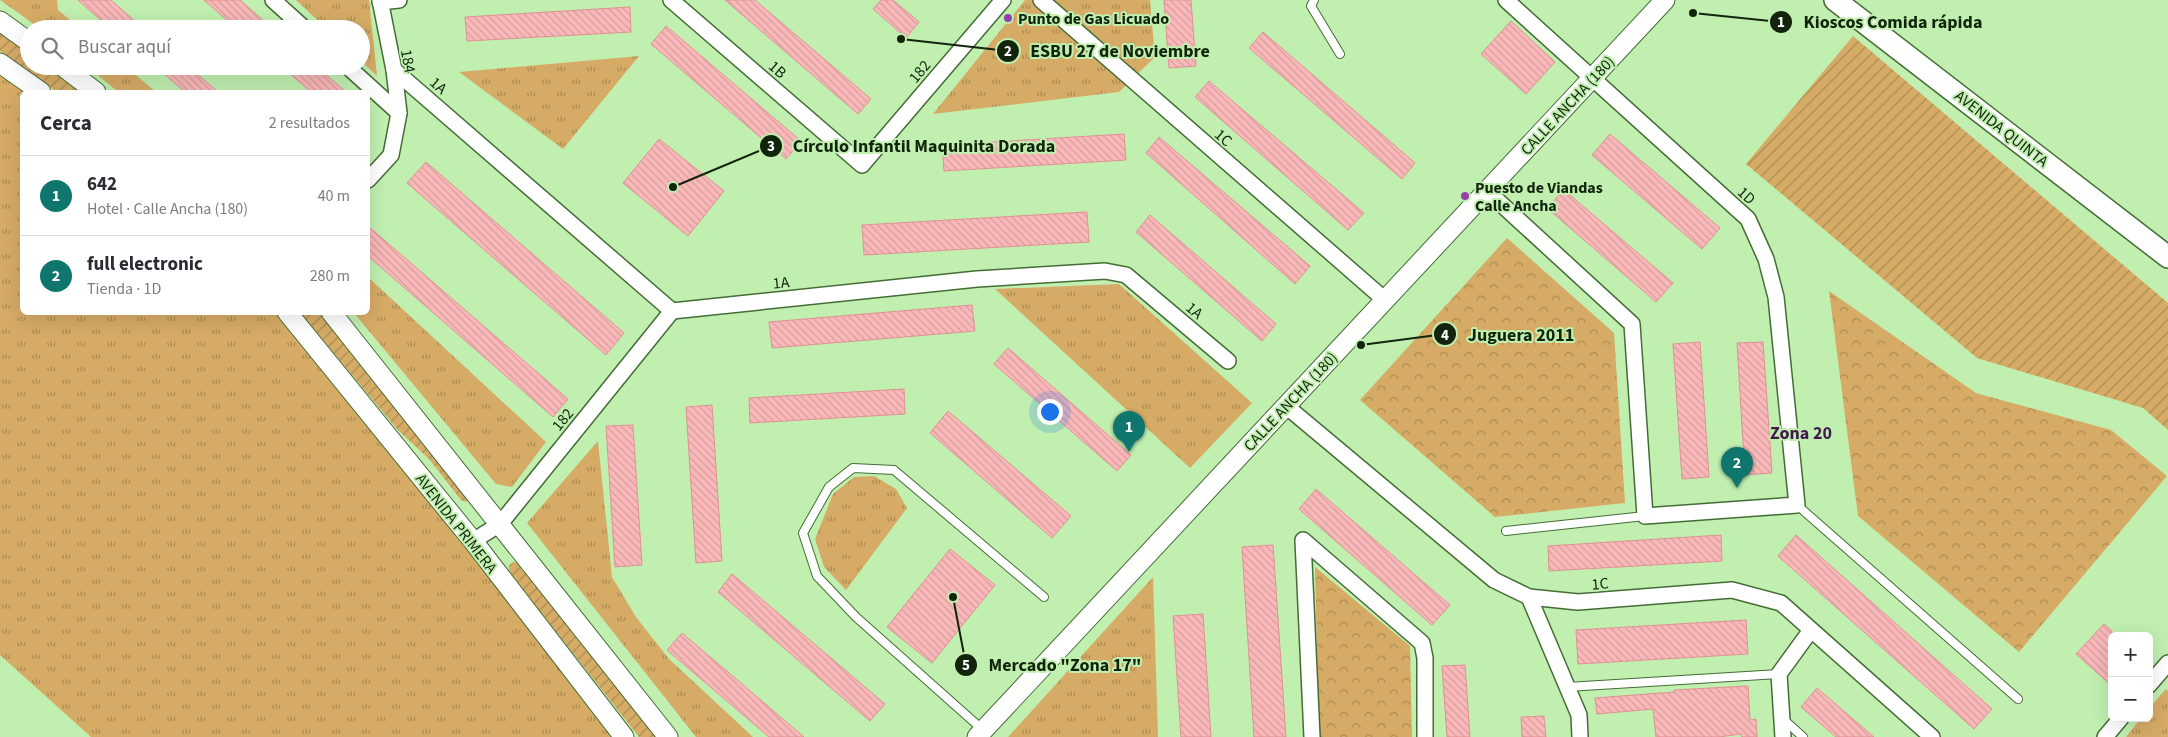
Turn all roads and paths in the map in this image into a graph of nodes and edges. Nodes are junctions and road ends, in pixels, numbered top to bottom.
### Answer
1 (273, 0) edge
2 (399, 0) edge
3 (671, 0) edge
4 (1002, 0) edge
5 (1041, 0) edge
6 (1314, 0) edge
7 (1506, 0) edge
8 (1666, 0) edge
9 (1835, 0) edge
10 (380, 1) edge
11 (295, 20) edge
12 (0, 21) edge
13 (20, 35) edge
14 (1340, 54) dead end
15 (0, 63) edge
16 (394, 70) junction
17 (74, 75) edge
18 (357, 75) edge
19 (1593, 77) junction
20 (38, 90) edge
21 (93, 90) edge
22 (399, 113) junction
23 (862, 165) joint
24 (370, 178) edge
25 (1487, 191) junction
26 (2168, 256) edge
27 (1385, 300) junction
28 (672, 310) junction
29 (289, 315) edge
30 (333, 315) edge
31 (1228, 361) dead end
32 (1286, 406) junction
33 (1797, 505) junction
34 (1646, 516) junction
35 (500, 524) junction
36 (1506, 531) dead end
37 (472, 541) junction
38 (1044, 597) dead end
39 (1529, 597) junction
40 (1811, 630) junction
41 (2167, 666) edge
42 (1779, 674) junction
43 (2153, 681) edge
44 (1567, 687) junction
45 (2018, 699) dead end
46 (1781, 718) junction
47 (2118, 722) edge
48 (980, 734) edge
49 (624, 737) edge
50 (668, 737) edge
51 (1312, 737) edge
52 (1425, 737) edge
53 (1580, 737) edge
54 (1783, 737) edge
55 (1803, 737) edge
56 (1932, 737) edge
57 (2105, 737) edge

1 - 11 street
2 - 10 street
3 - 23 street, 1B
4 - 23 street, 182
5 - 27 street, 1C
6 - 14 lane
7 - 19 street, 1D
8 - 19 street, CALLE ANCHA (180)
9 - 26 main road, AVENIDA QUINTA
10 - 16 street, 184
12 - 13 street
15 - 20 street
16 - 22 street, 184
16 - 28 street, 1A
17 - 21 street
18 - 22 street
19 - 25 street, CALLE ANCHA (180)
19 - 33 street, 1D
22 - 24 street, 184
25 - 27 street, CALLE ANCHA (180)
25 - 34 street
27 - 32 street, CALLE ANCHA (180)
28 - 31 street, 1A
28 - 35 street, 182
29 - 37 street, AVENIDA PRIMERA
30 - 35 street, AVENIDA PRIMERA
32 - 39 street, 1C
32 - 48 street, CALLE ANCHA (180)
33 - 34 street
33 - 45 lane
34 - 36 lane
35 - 37 street, 182
35 - 50 street, AVENIDA PRIMERA
37 - 49 street, AVENIDA PRIMERA
38 - 48 lane
39 - 40 street, 1C
39 - 44 street
40 - 42 street
40 - 56 street, 1C
41 - 43 street
42 - 44 lane
42 - 46 street
44 - 53 street
46 - 54 street
46 - 55 lane
47 - 57 street
51 - 52 street

